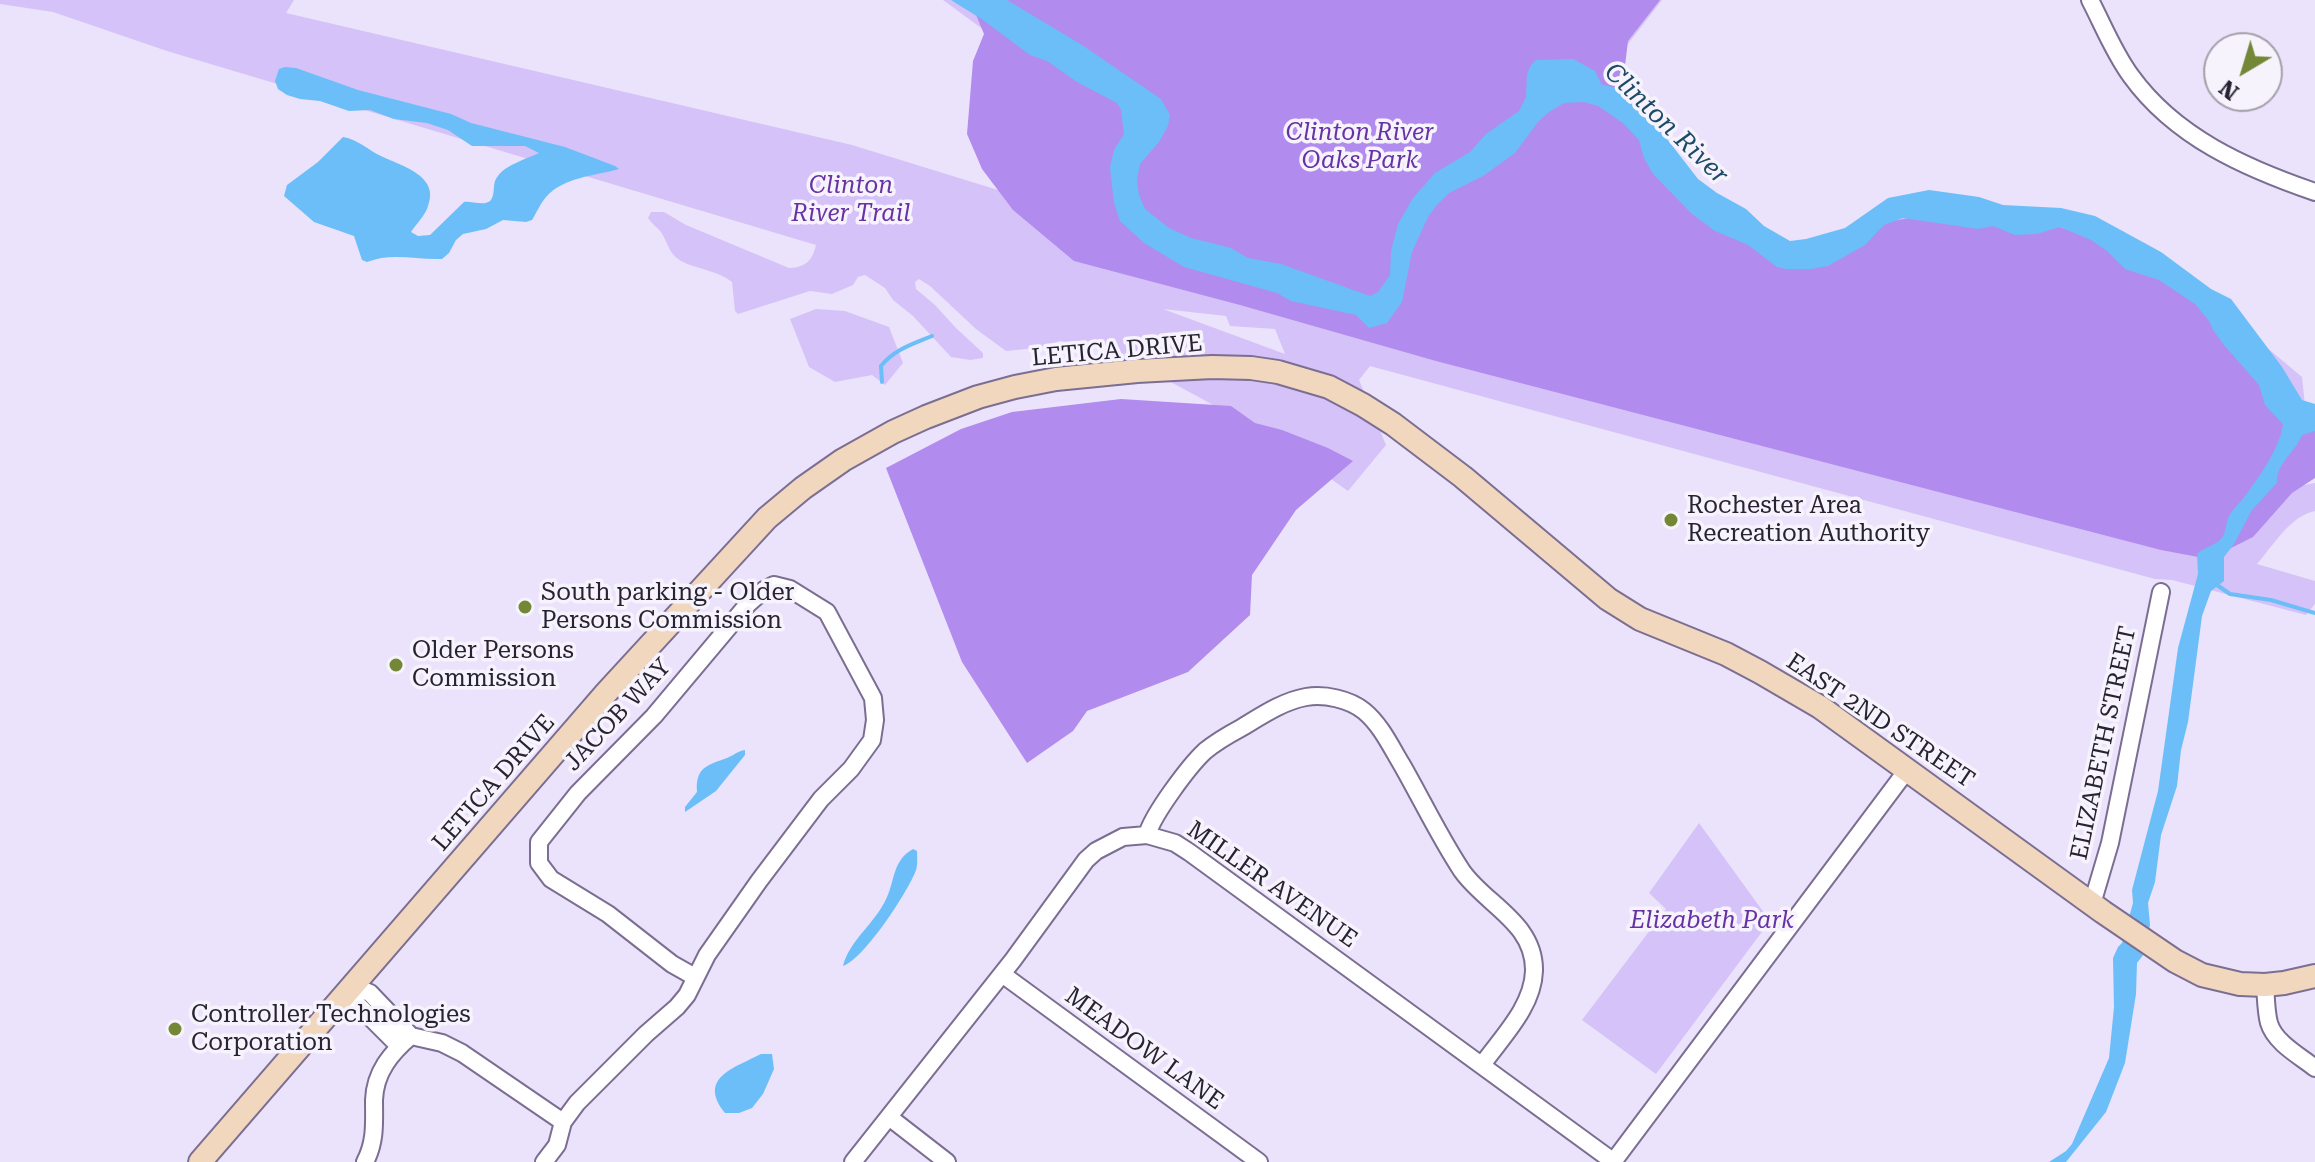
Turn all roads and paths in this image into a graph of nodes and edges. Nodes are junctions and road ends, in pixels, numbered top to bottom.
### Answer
1 (2090, 0) edge
2 (2315, 192) edge
3 (1393, 424) joint
4 (2161, 592) dead end
5 (1907, 770) junction
6 (1147, 835) junction
7 (2092, 904) junction
8 (1002, 974) junction
9 (2315, 976) edge
10 (695, 977) junction
11 (2265, 985) junction
12 (353, 986) junction
13 (405, 1041) junction
14 (1482, 1065) junction
15 (2315, 1068) edge
16 (889, 1117) junction
17 (563, 1122) junction
18 (200, 1162) edge
19 (365, 1162) edge
20 (544, 1162) edge
21 (853, 1162) edge
22 (947, 1162) edge
23 (1259, 1162) edge
24 (1614, 1162) edge

1 - 2 street
3 - 5 street, EAST 2ND STREET
3 - 12 street, LETICA DRIVE
4 - 7 street, ELIZABETH STREET
5 - 7 street, EAST 2ND STREET
5 - 24 street
6 - 8 street, MILLER AVENUE
6 - 14 street, MILLER AVENUE
6 - 14 street
7 - 11 street, EAST 2ND STREET
8 - 16 street, MILLER AVENUE
8 - 23 street, MEADOW LANE
9 - 11 street, EAST 2ND STREET
10 - 10 street, JACOB WAY
10 - 17 street, JACOB WAY
11 - 15 street
12 - 13 street
12 - 18 street, LETICA DRIVE
13 - 17 street
13 - 19 street
14 - 24 street, MILLER AVENUE
16 - 21 street, MILLER AVENUE
16 - 22 street
17 - 20 street, JACOB WAY

